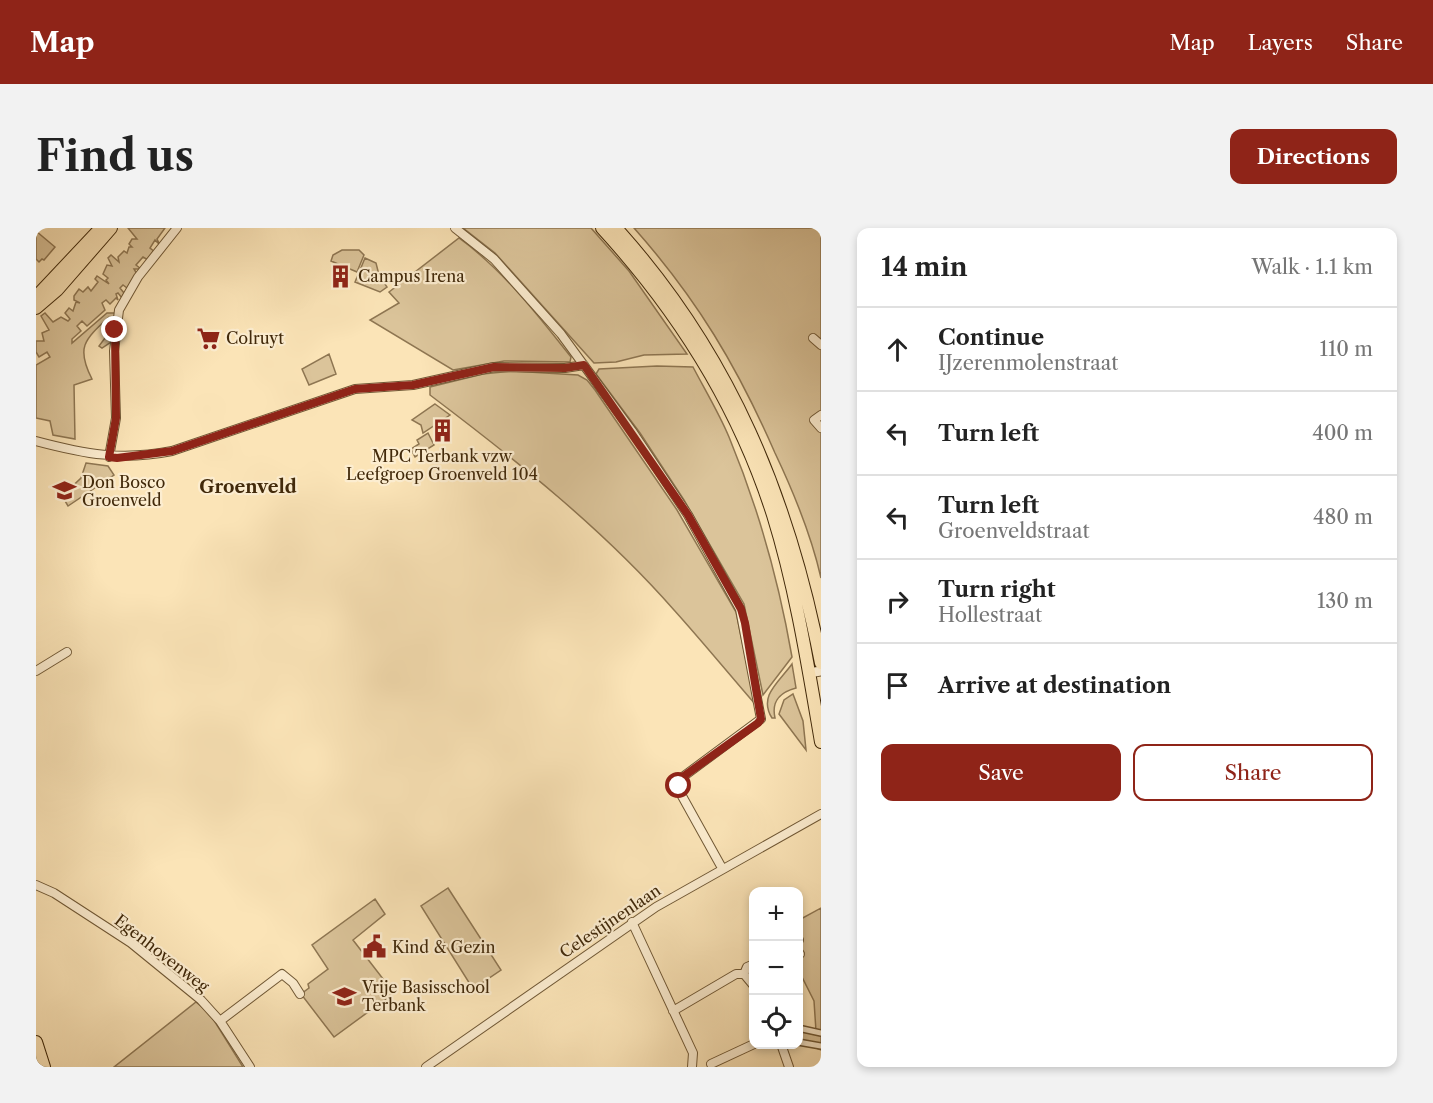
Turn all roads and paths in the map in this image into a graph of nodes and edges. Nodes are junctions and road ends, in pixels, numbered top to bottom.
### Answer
1 (101, 228) edge
2 (111, 228) edge
3 (177, 228) edge
4 (455, 228) edge
5 (602, 228) edge
6 (616, 228) edge
7 (36, 297) edge
8 (36, 308) edge
9 (813, 338) dead end
10 (821, 345) edge
11 (584, 365) junction
12 (818, 417) edge
13 (821, 428) edge
14 (36, 441) edge
15 (109, 457) junction
16 (66, 652) dead end
17 (821, 662) edge
18 (812, 670) edge
19 (36, 671) edge
20 (821, 742) edge
21 (821, 814) edge
22 (722, 868) junction
23 (36, 885) edge
24 (632, 922) junction
25 (749, 966) edge
26 (744, 974) junction
27 (749, 981) edge
28 (300, 994) dead end
29 (673, 1011) junction
30 (220, 1021) junction
31 (803, 1029) edge
32 (821, 1033) edge
33 (36, 1042) edge
34 (803, 1043) edge
35 (749, 1046) edge
36 (821, 1046) edge
37 (783, 1049) edge
38 (711, 1064) dead end
39 (44, 1067) edge
40 (250, 1067) edge
41 (426, 1067) edge
42 (692, 1067) edge
43 (789, 1067) edge

1 - 7 main road
2 - 8 main road
3 - 15 street
4 - 11 street
5 - 18 main road
6 - 17 main road
9 - 10 street
11 - 15 street
11 - 22 street
12 - 13 street
14 - 15 street
16 - 19 street
17 - 18 street
18 - 20 main road
21 - 22 street, Celestijnenlaan
22 - 24 street, Celestijnenlaan
23 - 30 street, Egenhovenweg
24 - 29 street
24 - 41 street, Celestijnenlaan
25 - 26 street
26 - 27 street
26 - 29 street
28 - 30 street
29 - 42 street
30 - 40 street, Egenhovenweg
31 - 32 street
33 - 39 main road
34 - 36 street
35 - 38 street
37 - 43 street

